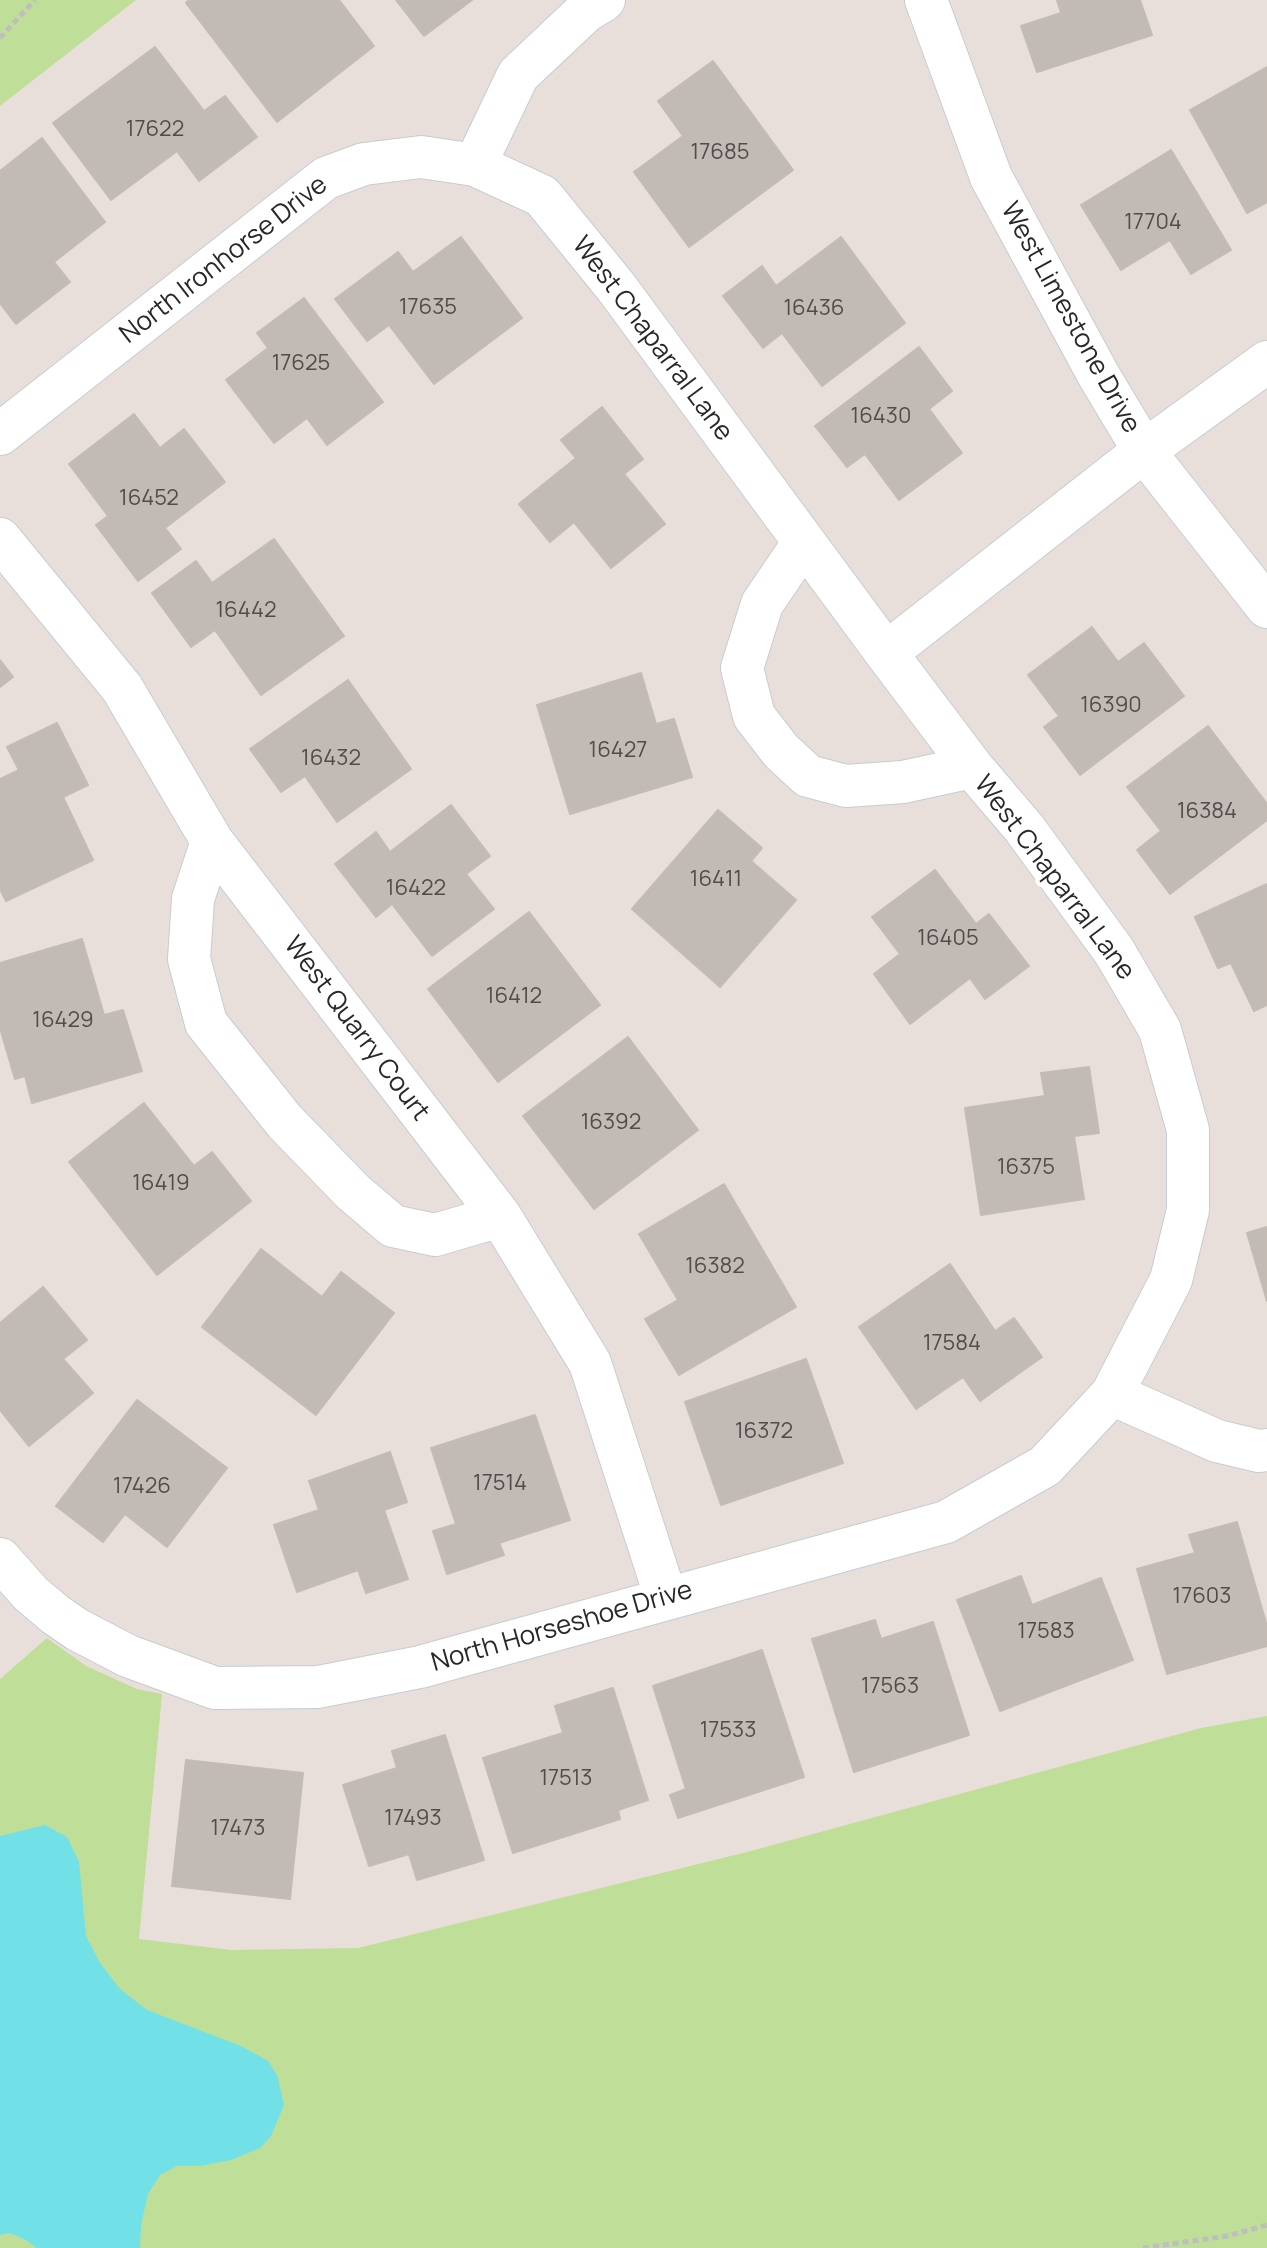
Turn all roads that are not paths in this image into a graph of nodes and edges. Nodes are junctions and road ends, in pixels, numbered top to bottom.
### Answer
1 (604, 0) edge
2 (926, 0) edge
3 (475, 165) junction
4 (1267, 362) edge
5 (0, 434) edge
6 (1144, 451) junction
7 (0, 539) edge
8 (804, 542) junction
9 (1267, 607) edge
10 (886, 653) junction
11 (972, 767) junction
12 (212, 841) junction
13 (500, 1216) junction
14 (1112, 1394) junction
15 (1267, 1450) edge
16 (0, 1559) edge
17 (666, 1598) junction

1 - 3 street
2 - 6 street, West Limestone Drive
3 - 5 street, North Ironhorse Drive
3 - 8 street, West Chaparral Lane
4 - 6 street
6 - 9 street, West Limestone Drive
6 - 10 street
7 - 12 street, West Quarry Court
8 - 10 street, West Chaparral Lane
8 - 11 street, West Chaparral Lane
10 - 11 street, West Chaparral Lane
11 - 14 street, West Chaparral Lane
12 - 13 street, West Quarry Court
12 - 13 street
13 - 17 street, West Quarry Court
14 - 15 street
14 - 17 street, North Horseshoe Drive
16 - 17 street, North Horseshoe Drive

